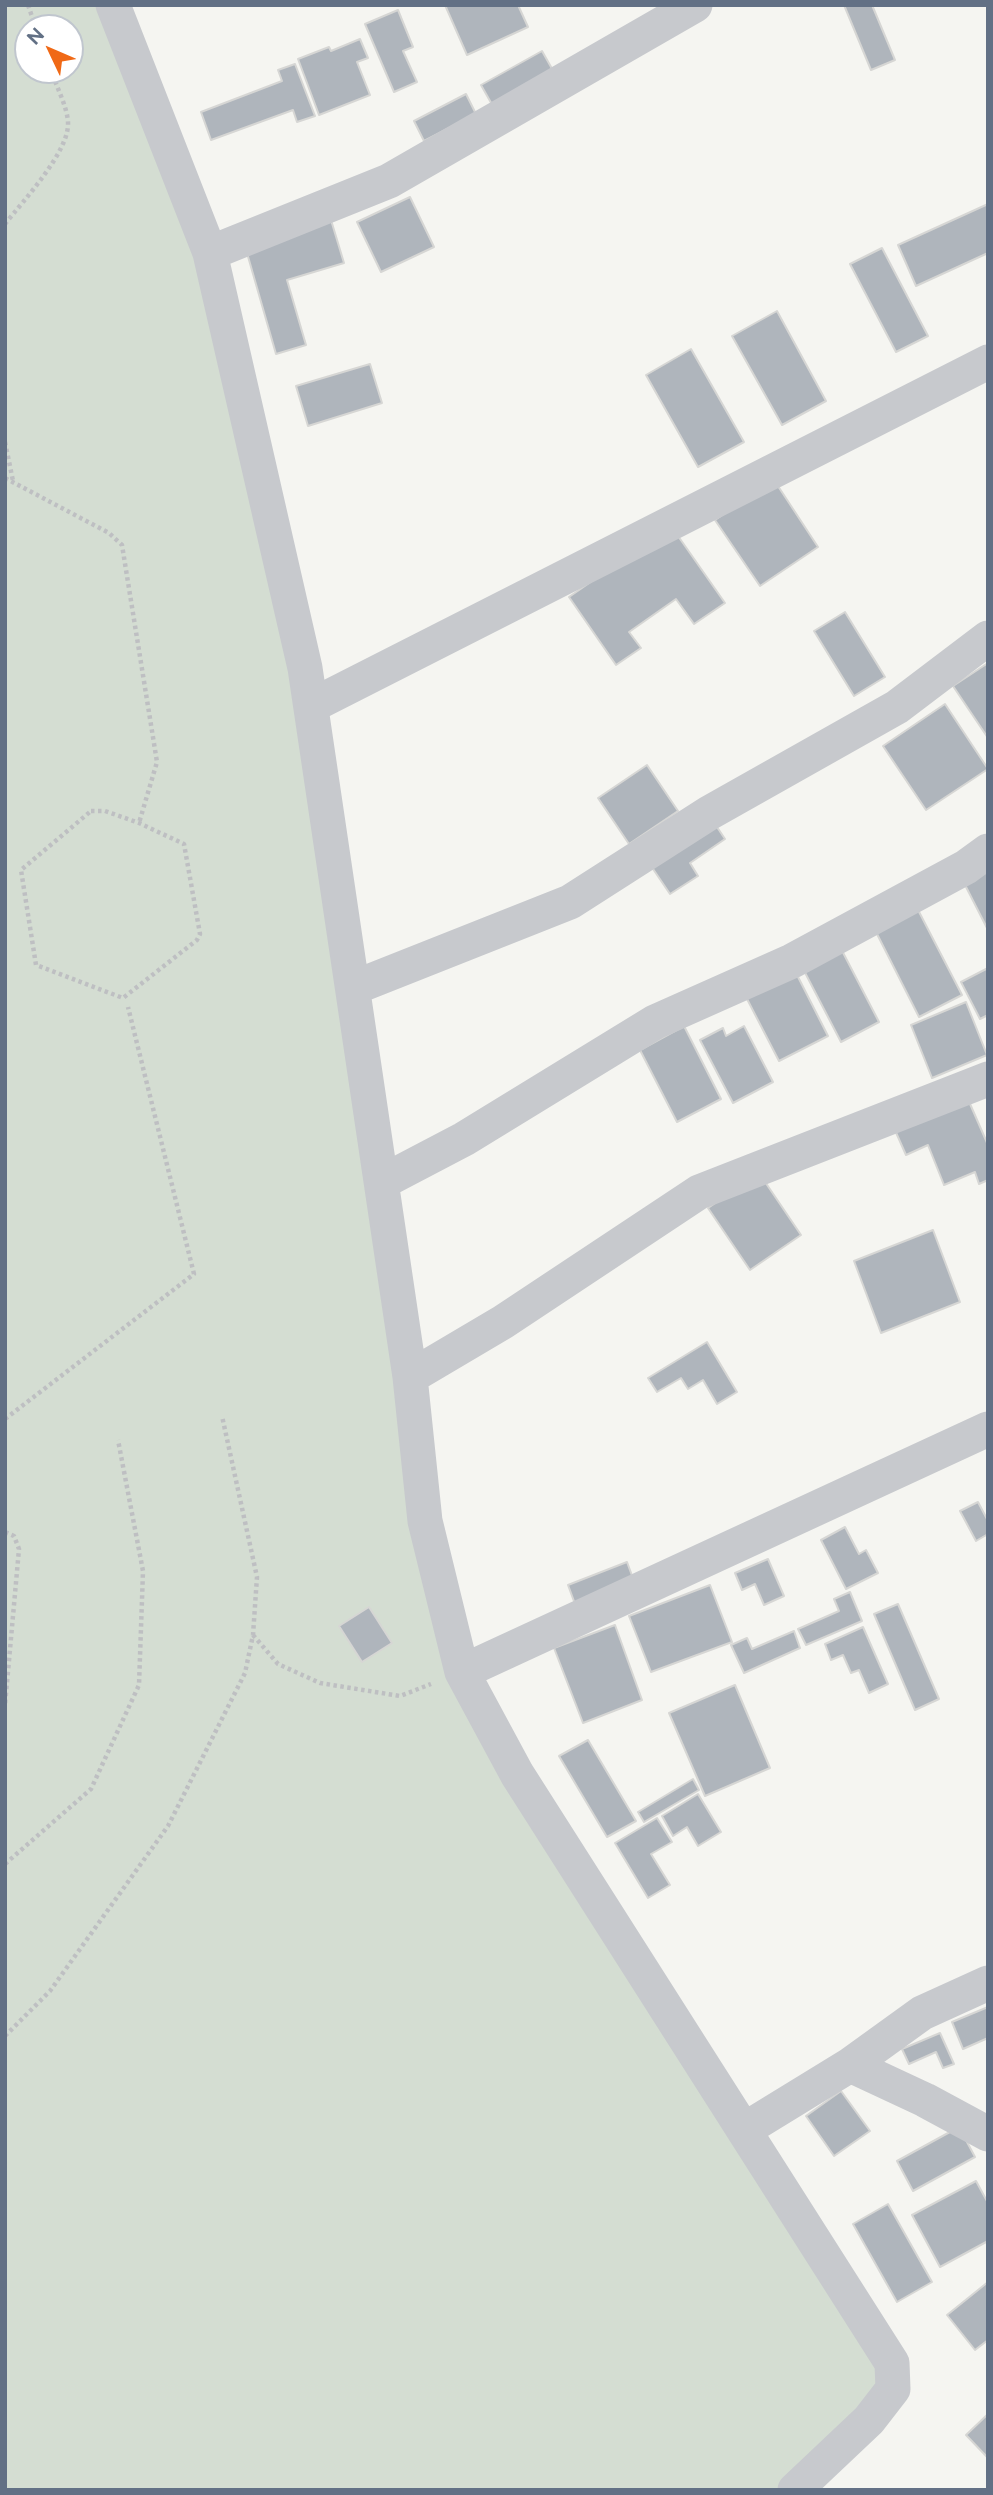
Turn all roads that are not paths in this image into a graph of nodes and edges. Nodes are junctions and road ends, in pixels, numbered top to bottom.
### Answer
1 (113, 5) edge
2 (695, 5) edge
3 (210, 253) junction
4 (988, 362) edge
5 (988, 638) edge
6 (311, 706) junction
7 (988, 851) edge
8 (352, 988) junction
9 (988, 1079) edge
10 (382, 1182) junction
11 (410, 1377) junction
12 (988, 1429) edge
13 (462, 1672) junction
14 (988, 1983) edge
15 (850, 2065) junction
16 (744, 2130) junction
17 (988, 2134) edge
18 (795, 2490) edge

1 - 3 street
2 - 3 street
3 - 6 street
4 - 6 street
5 - 8 street
6 - 8 street
7 - 10 street
8 - 10 street
9 - 11 street
10 - 11 street
11 - 13 street
12 - 13 street
13 - 16 street
14 - 15 street
15 - 16 street
15 - 17 street
16 - 18 street

